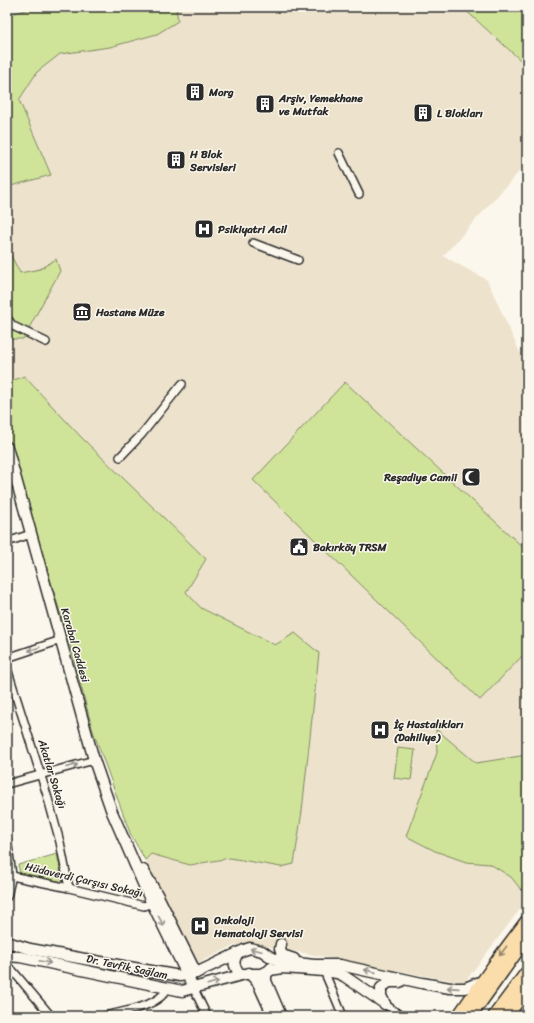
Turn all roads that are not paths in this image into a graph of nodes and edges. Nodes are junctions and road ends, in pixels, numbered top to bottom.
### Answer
1 (339, 153) dead end
2 (358, 194) dead end
3 (253, 243) dead end
4 (298, 260) dead end
5 (7, 318) edge
6 (46, 342) dead end
7 (182, 384) dead end
8 (7, 447) edge
9 (120, 457) dead end
10 (31, 534) junction
11 (7, 542) edge
12 (61, 640) junction
13 (7, 658) edge
14 (7, 668) edge
15 (94, 760) junction
16 (40, 774) junction
17 (7, 784) edge
18 (7, 839) edge
19 (128, 847) junction
20 (9, 875) edge
21 (69, 888) junction
22 (7, 897) edge
23 (152, 903) junction
24 (527, 920) edge
25 (527, 936) edge
26 (7, 942) edge
27 (281, 944) dead end
28 (30, 949) junction
29 (7, 951) edge
30 (238, 953) junction
31 (7, 956) edge
32 (20, 957) junction
33 (272, 958) junction
34 (314, 965) junction
35 (10, 969) edge
36 (270, 970) junction
37 (324, 971) junction
38 (527, 973) edge
39 (192, 974) junction
40 (245, 974) junction
41 (482, 981) junction
42 (422, 983) junction
43 (194, 988) junction
44 (167, 989) junction
45 (527, 990) edge
46 (524, 1001) edge
47 (385, 1004) junction
48 (51, 1016) edge
49 (106, 1016) edge
50 (207, 1016) edge
51 (273, 1016) edge
52 (281, 1016) edge
53 (343, 1016) edge
54 (401, 1016) edge
55 (458, 1016) edge
56 (470, 1016) edge
57 (495, 1016) edge
58 (507, 1016) edge

1 - 2 street
3 - 4 street
5 - 6 street
7 - 9 street
8 - 10 main road, Karabal Caddesi
10 - 11 street
10 - 12 main road, Karabal Caddesi
12 -> 13 street
12 - 15 main road, Karabal Caddesi
14 - 16 street, Akatlar Sokağı
16 -> 15 street
15 - 19 main road, Karabal Caddesi
16 - 17 street
16 - 21 street, Akatlar Sokağı
18 - 20 street
19 - 23 main road, Karabal Caddesi
19 - 39 main road, Karabal Caddesi
20 - 21 street, Hüdaverdi Çarşısı Sokağı
20 - 22 street
21 - 23 street, Hüdaverdi Çarşısı Sokağı
23 -> 39 main road, Karabal Caddesi
24 -> 41 main road
25 - 56 highway
26 - 28 main road
27 - 34 main road
28 - 29 main road
28 - 39 main road
33 -> 30 main road
30 - 39 main road
30 - 40 main road
31 - 32 main road, Dr. Tevfik Sağlam
32 - 35 street
32 -> 44 main road, Dr. Tevfik Sağlam
33 - 34 main road
33 - 36 main road
42 -> 34 main road
35 - 48 street
36 - 37 main road
36 - 40 main road
36 - 52 main road
37 - 47 main road
37 - 53 street
38 - 57 highway
39 - 43 main road, Karabal Caddesi
43 -> 40 main road, Dr. Tevfik Sağlam
40 - 51 main road
41 -> 42 main road
41 - 55 main road
42 - 47 main road
43 - 44 main road, Dr. Tevfik Sağlam
43 - 50 street
44 - 49 street
45 - 46 main road
46 - 58 main road
47 - 54 street

